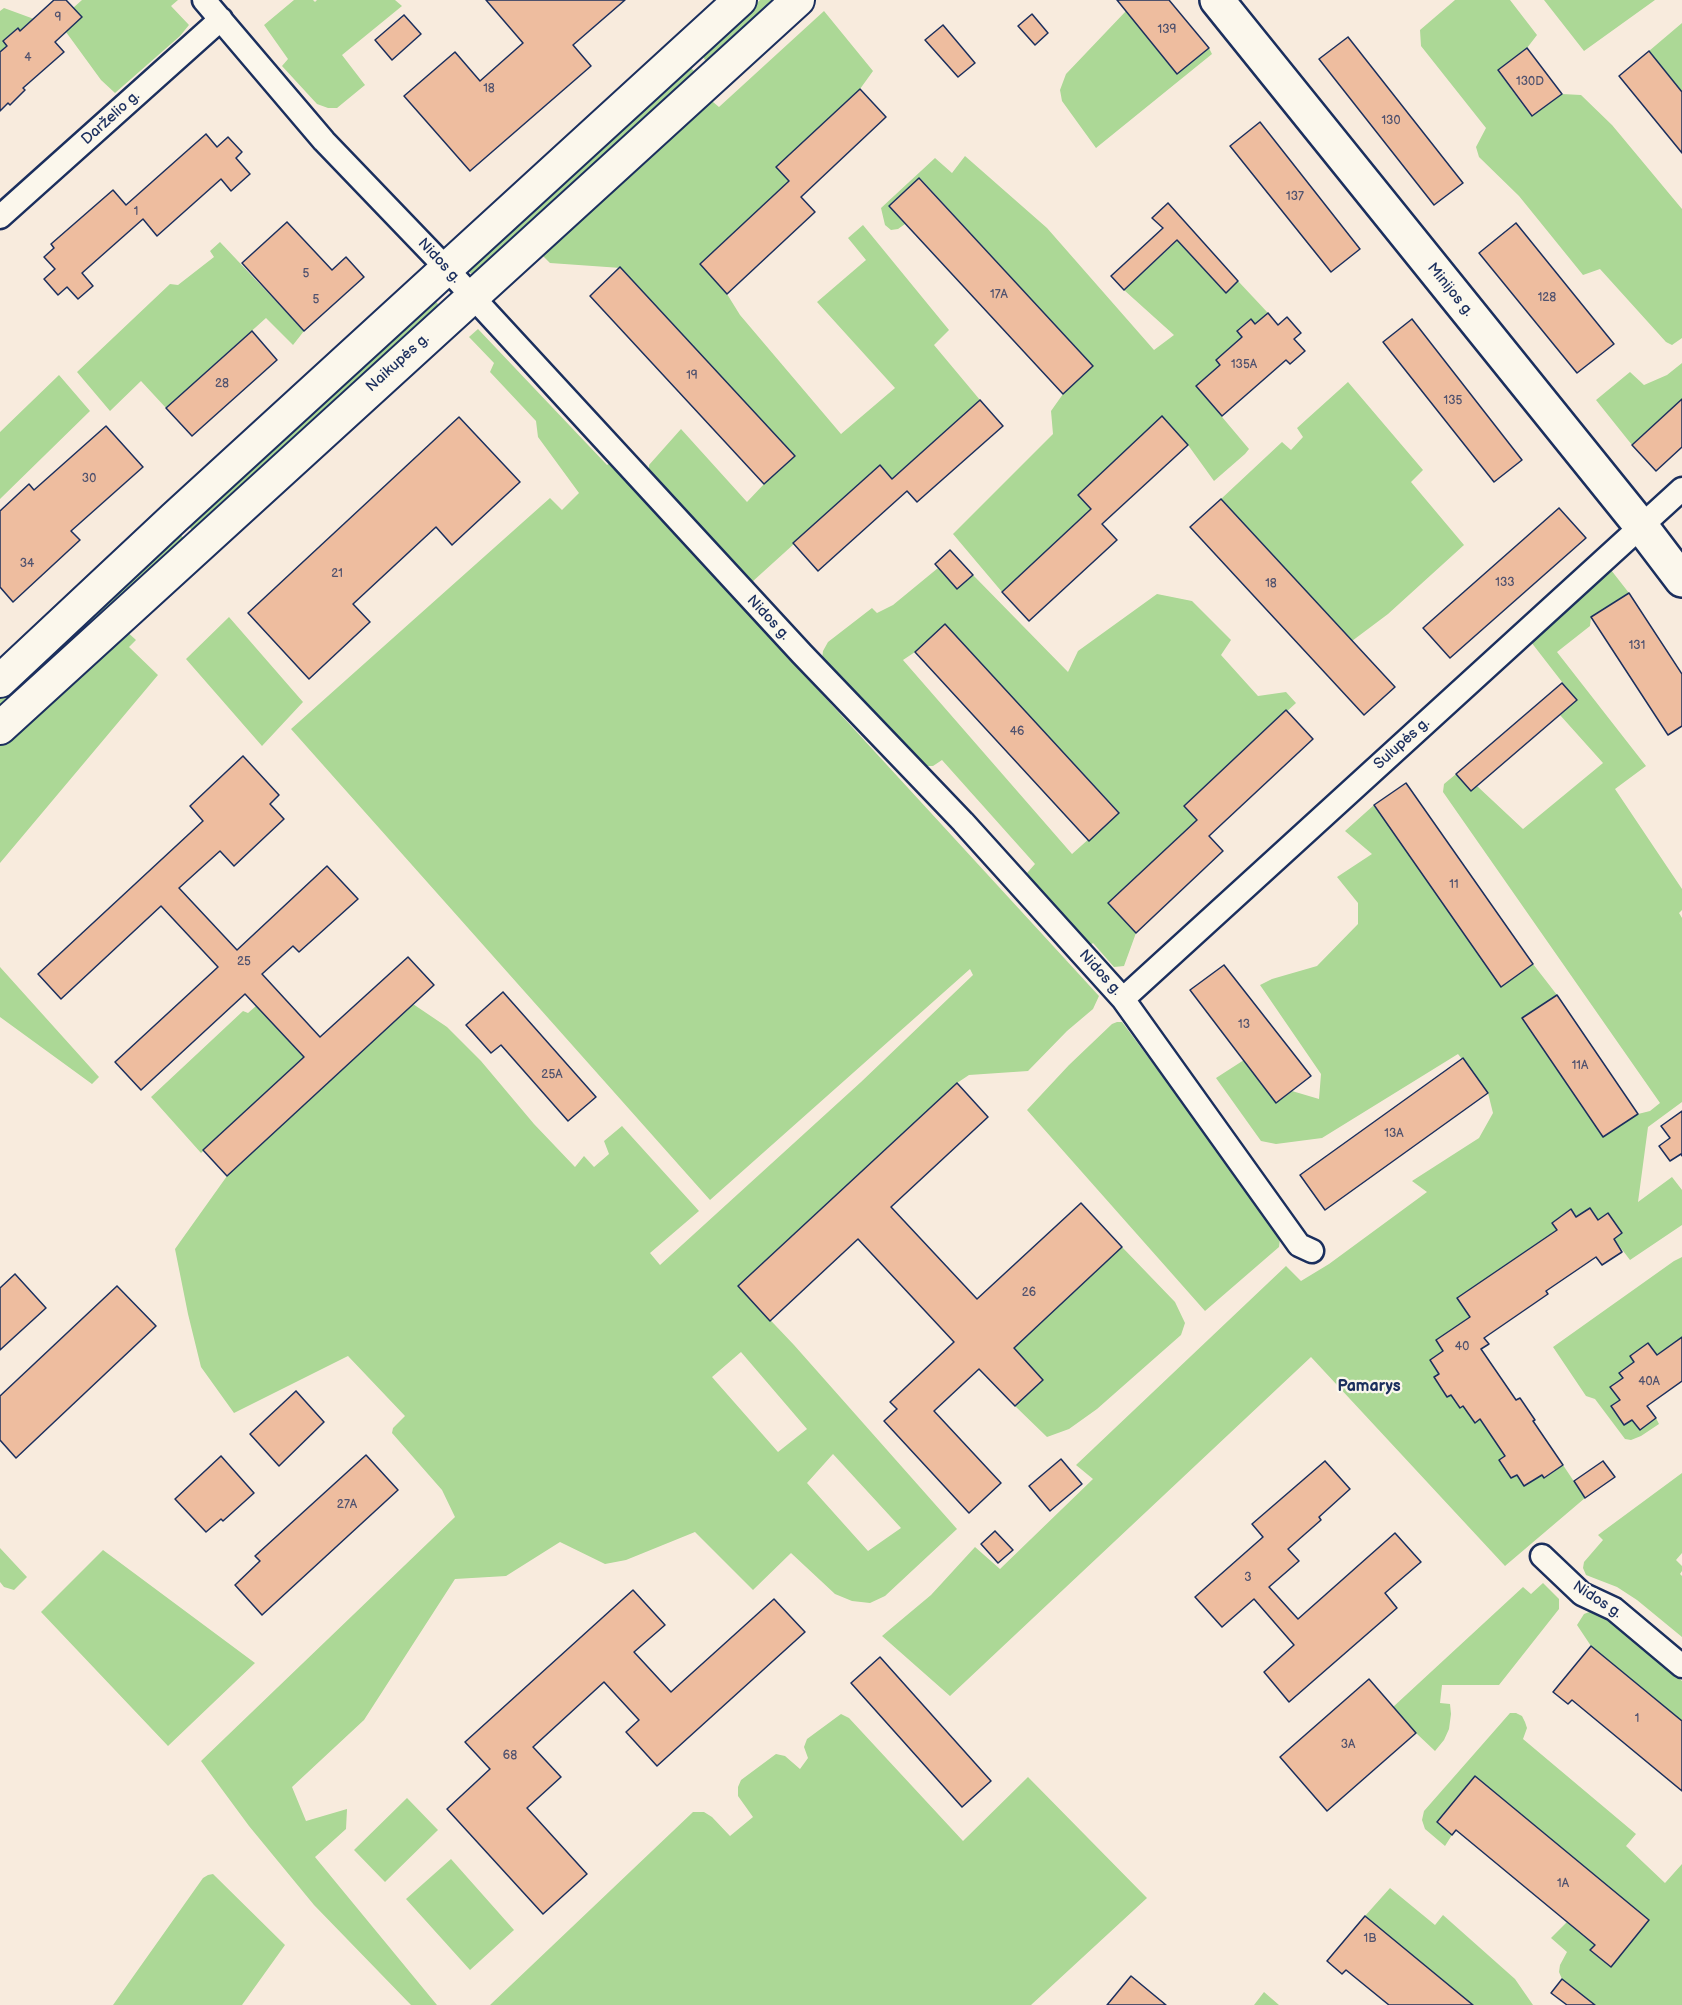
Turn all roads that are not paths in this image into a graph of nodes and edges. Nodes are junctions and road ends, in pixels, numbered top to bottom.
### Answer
1 (204, 0) edge
2 (740, 0) edge
3 (798, 0) edge
4 (1217, 0) edge
5 (221, 19) junction
6 (0, 217) edge
7 (447, 268) junction
8 (472, 296) junction
9 (1682, 489) edge
10 (1641, 526) junction
11 (1682, 580) edge
12 (0, 681) edge
13 (0, 728) edge
14 (1123, 999) junction
15 (1312, 1251) dead end
16 (1542, 1556) dead end
17 (1682, 1666) edge

1 - 5 street, Nidos g.
2 - 7 street
3 - 8 street, Naikupės g.
4 - 10 main road, Minijos g.
5 - 6 street, Darželio g.
5 - 7 street, Nidos g.
7 - 8 street, Nidos g.
7 - 12 street
8 - 13 street, Naikupės g.
8 - 14 street, Nidos g.
9 - 10 street, Sulupės g.
10 - 11 main road, Minijos g.
10 - 14 street, Sulupės g.
14 - 15 street, Nidos g.
16 - 17 street, Nidos g.

